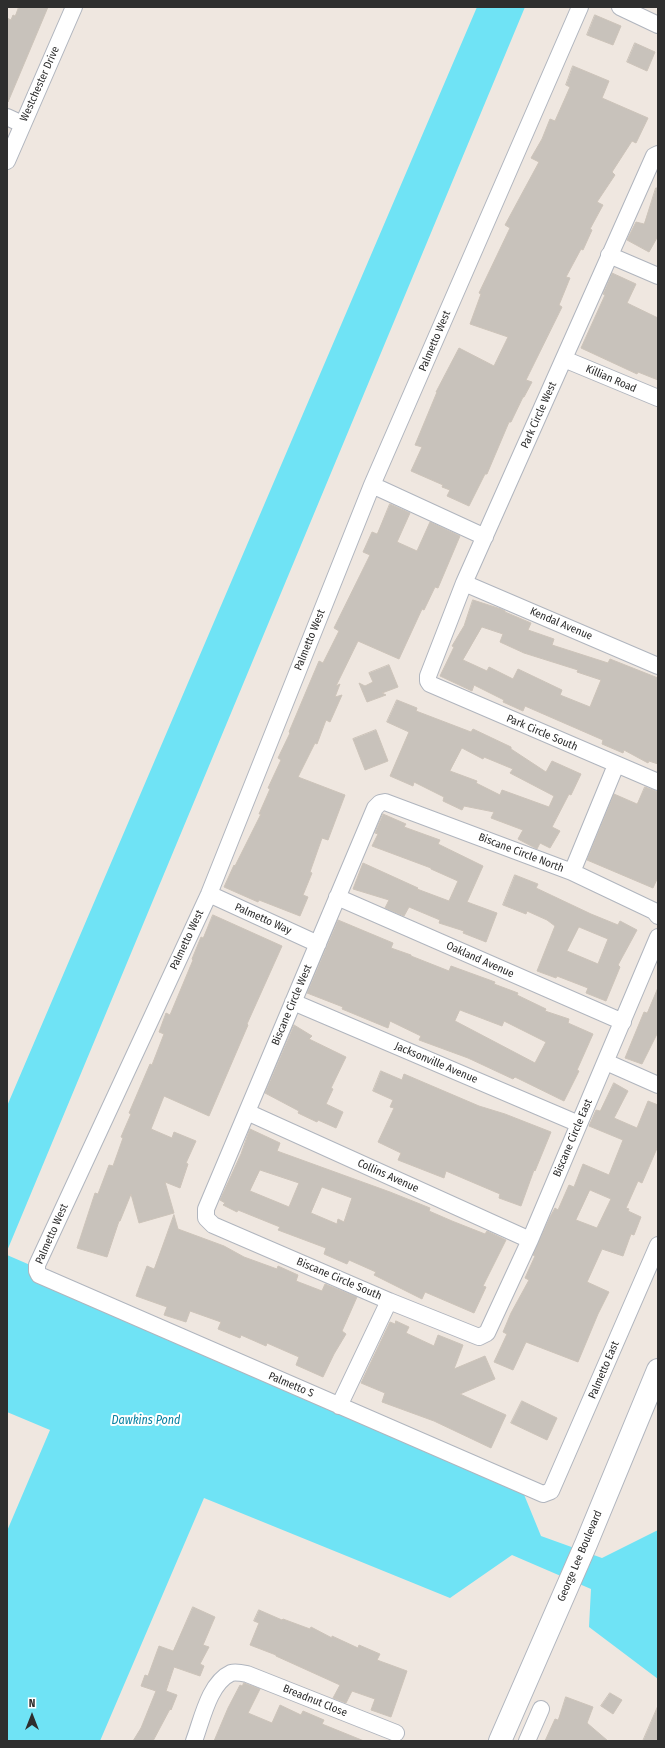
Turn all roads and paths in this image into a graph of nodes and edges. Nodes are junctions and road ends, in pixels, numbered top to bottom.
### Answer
1 (74, 7) edge
2 (580, 7) edge
3 (620, 7) edge
4 (658, 25) edge
5 (7, 117) edge
6 (22, 124) junction
7 (658, 154) edge
8 (7, 161) edge
9 (609, 255) junction
10 (658, 276) edge
11 (564, 359) junction
12 (658, 398) edge
13 (372, 485) junction
14 (485, 537) junction
15 (464, 582) junction
16 (658, 666) edge
17 (428, 680) joint
18 (616, 765) junction
19 (658, 782) edge
20 (380, 803) joint
21 (572, 872) junction
22 (209, 894) junction
23 (337, 897) junction
24 (658, 916) edge
25 (658, 937) edge
26 (318, 944) junction
27 (293, 1002) junction
28 (623, 1022) junction
29 (606, 1062) junction
30 (658, 1085) edge
31 (247, 1112) junction
32 (579, 1124) junction
33 (206, 1209) joint
34 (530, 1240) junction
35 (658, 1245) edge
36 (37, 1271) joint
37 (389, 1301) junction
38 (483, 1336) joint
39 (658, 1370) edge
40 (339, 1406) junction
41 (548, 1493) joint
42 (541, 1709) dead end
43 (396, 1733) dead end
44 (194, 1741) edge
45 (500, 1741) edge
46 (527, 1741) edge

1 - 6 street, Westchester Drive
2 - 13 street, Palmetto West
3 - 4 street
5 - 6 street
6 - 8 street, Westchester Drive
7 - 9 street, Park Circle West
9 - 10 street
9 - 11 street, Park Circle West
11 - 12 street, Killian Road
11 - 14 street, Park Circle West
13 - 14 street
13 - 22 street, Palmetto West
14 - 15 street, Park Circle West
15 - 16 street, Kendal Avenue
15 - 17 street, Park Circle West
17 - 18 street, Park Circle South
18 - 19 street, Park Circle South
18 - 21 street
20 - 21 street, Biscane Circle North
20 - 23 street, Biscane Circle West
21 - 24 street, Biscane Circle North
22 - 26 street, Palmetto Way
22 - 36 street, Palmetto West
23 - 26 street, Biscane Circle West
23 - 28 street, Oakland Avenue
25 - 28 street, Biscane Circle East
26 - 27 street, Biscane Circle West
27 - 31 street, Biscane Circle West
27 - 32 street, Jacksonville Avenue
28 - 29 street, Biscane Circle East
29 - 30 street
29 - 32 street, Biscane Circle East
31 - 33 street, Biscane Circle West
31 - 34 street, Collins Avenue
32 - 34 street, Biscane Circle East
33 - 37 street, Biscane Circle South
34 - 38 street, Biscane Circle East
35 - 41 street, Palmetto East
36 - 40 street, Palmetto S
37 - 38 street, Biscane Circle South
37 - 40 street
39 - 45 main road, George Lee Boulevard
40 - 41 street, Palmetto S
42 - 46 street
43 - 44 street, Breadnut Close

